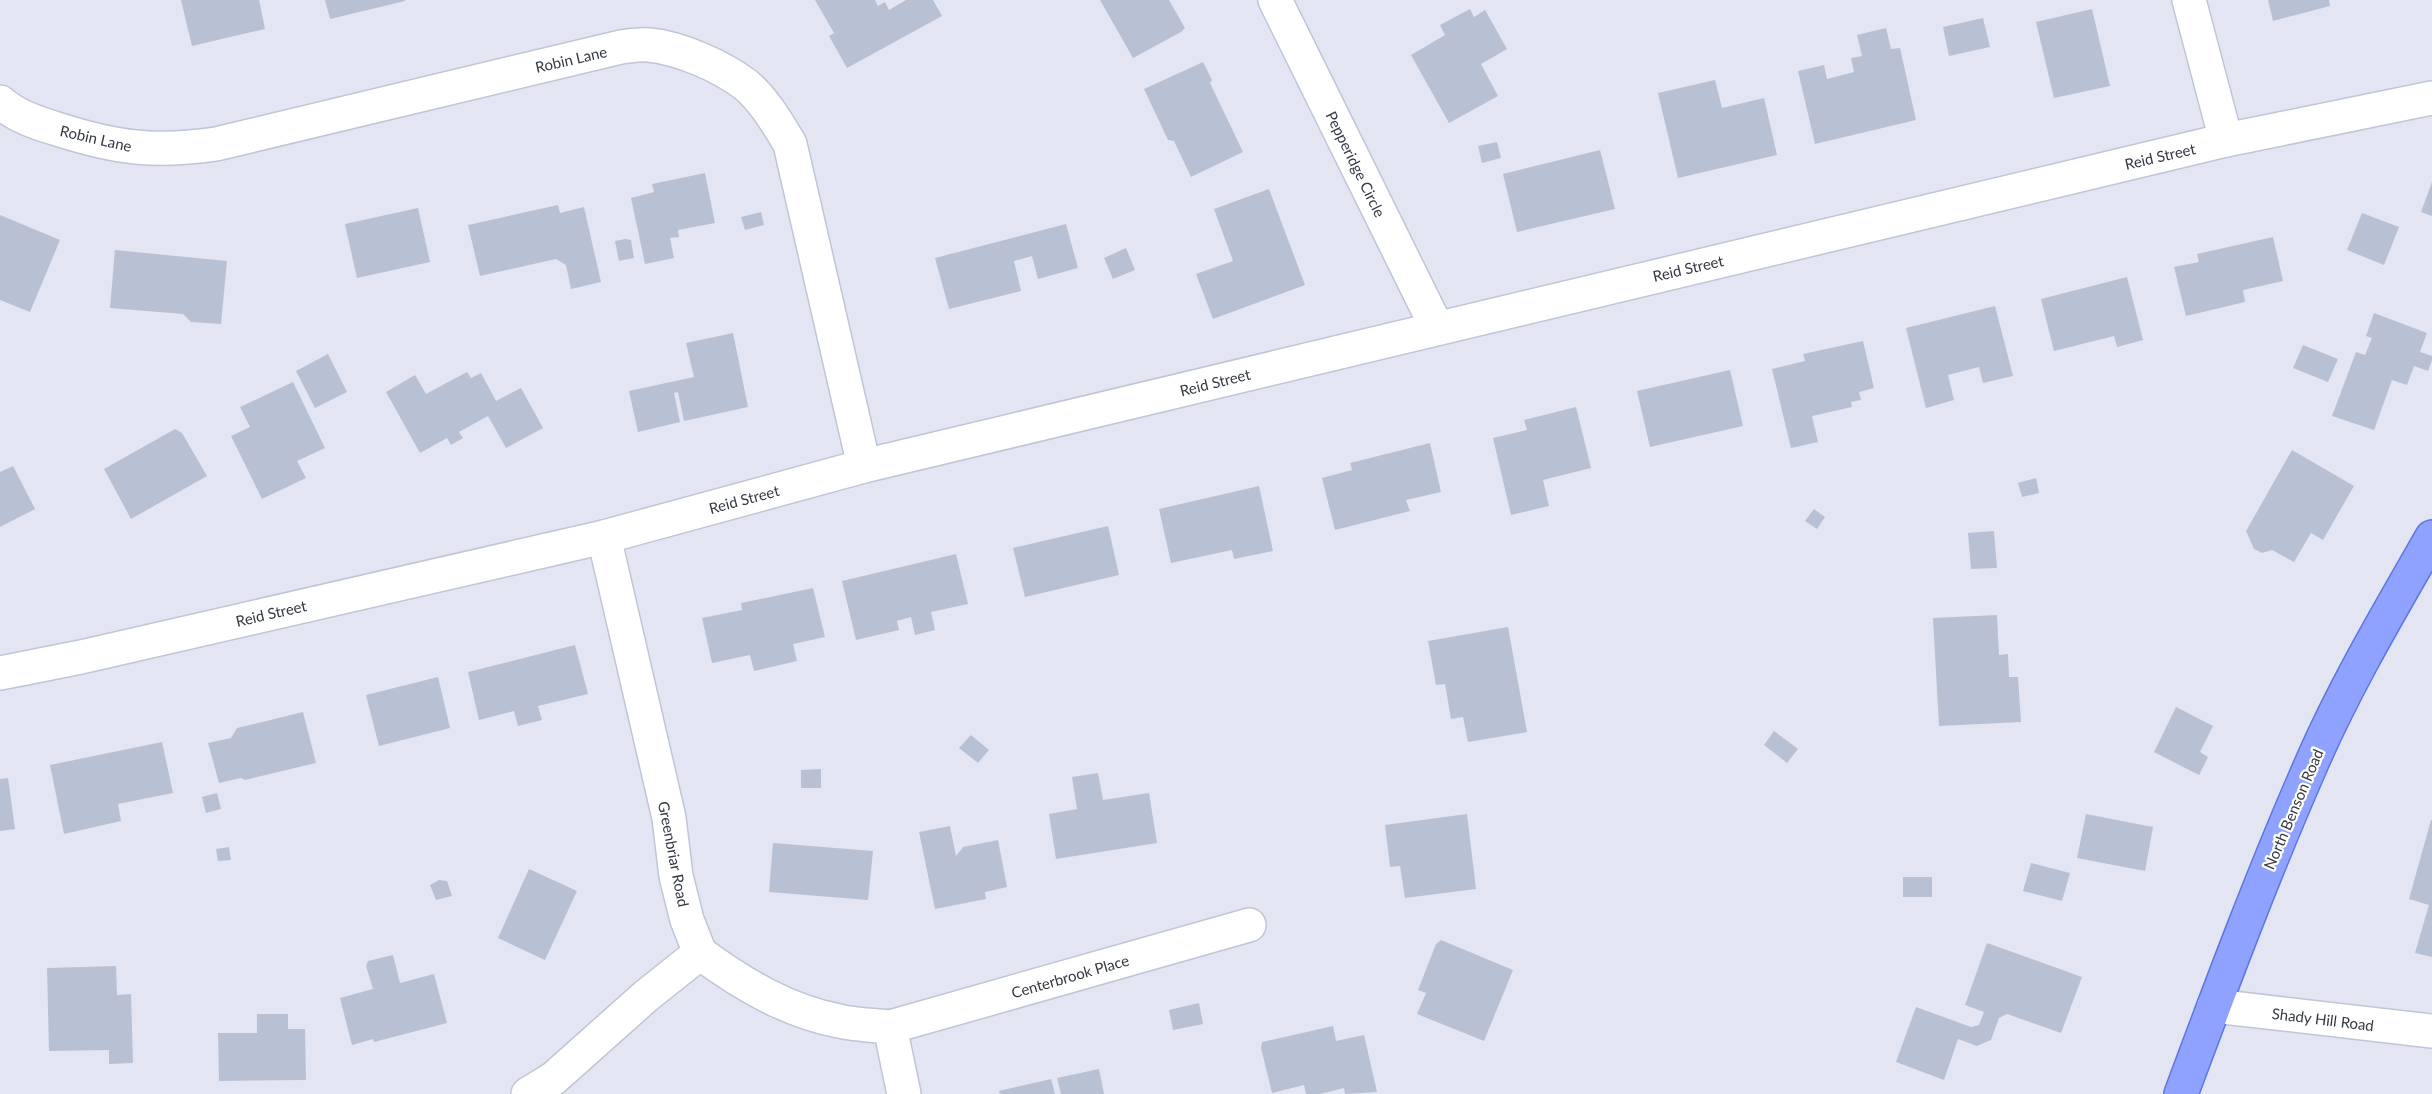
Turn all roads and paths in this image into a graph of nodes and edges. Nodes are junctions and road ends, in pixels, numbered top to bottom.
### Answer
1 (1275, 0) edge
2 (2189, 0) edge
3 (2432, 98) edge
4 (0, 102) edge
5 (2226, 140) junction
6 (1437, 328) junction
7 (864, 466) junction
8 (604, 537) junction
9 (2432, 537) edge
10 (0, 673) edge
11 (1250, 925) dead end
12 (700, 953) junction
13 (2214, 1006) junction
14 (890, 1027) junction
15 (2432, 1032) edge
16 (528, 1094) edge
17 (904, 1094) edge
18 (2181, 1094) edge

1 - 6 street, Pepperidge Circle
2 - 5 street
3 - 5 street, Reid Street
4 - 7 street, Robin Lane
5 - 6 street, Reid Street
6 - 7 street, Reid Street
7 - 8 street, Reid Street
8 - 10 street, Reid Street
8 - 12 street, Greenbriar Road
9 - 13 main road, North Benson Road
11 - 14 street, Centerbrook Place
12 - 14 street
12 - 16 street
13 - 15 street, Shady Hill Road
13 - 18 main road, North Benson Road
14 - 17 street

